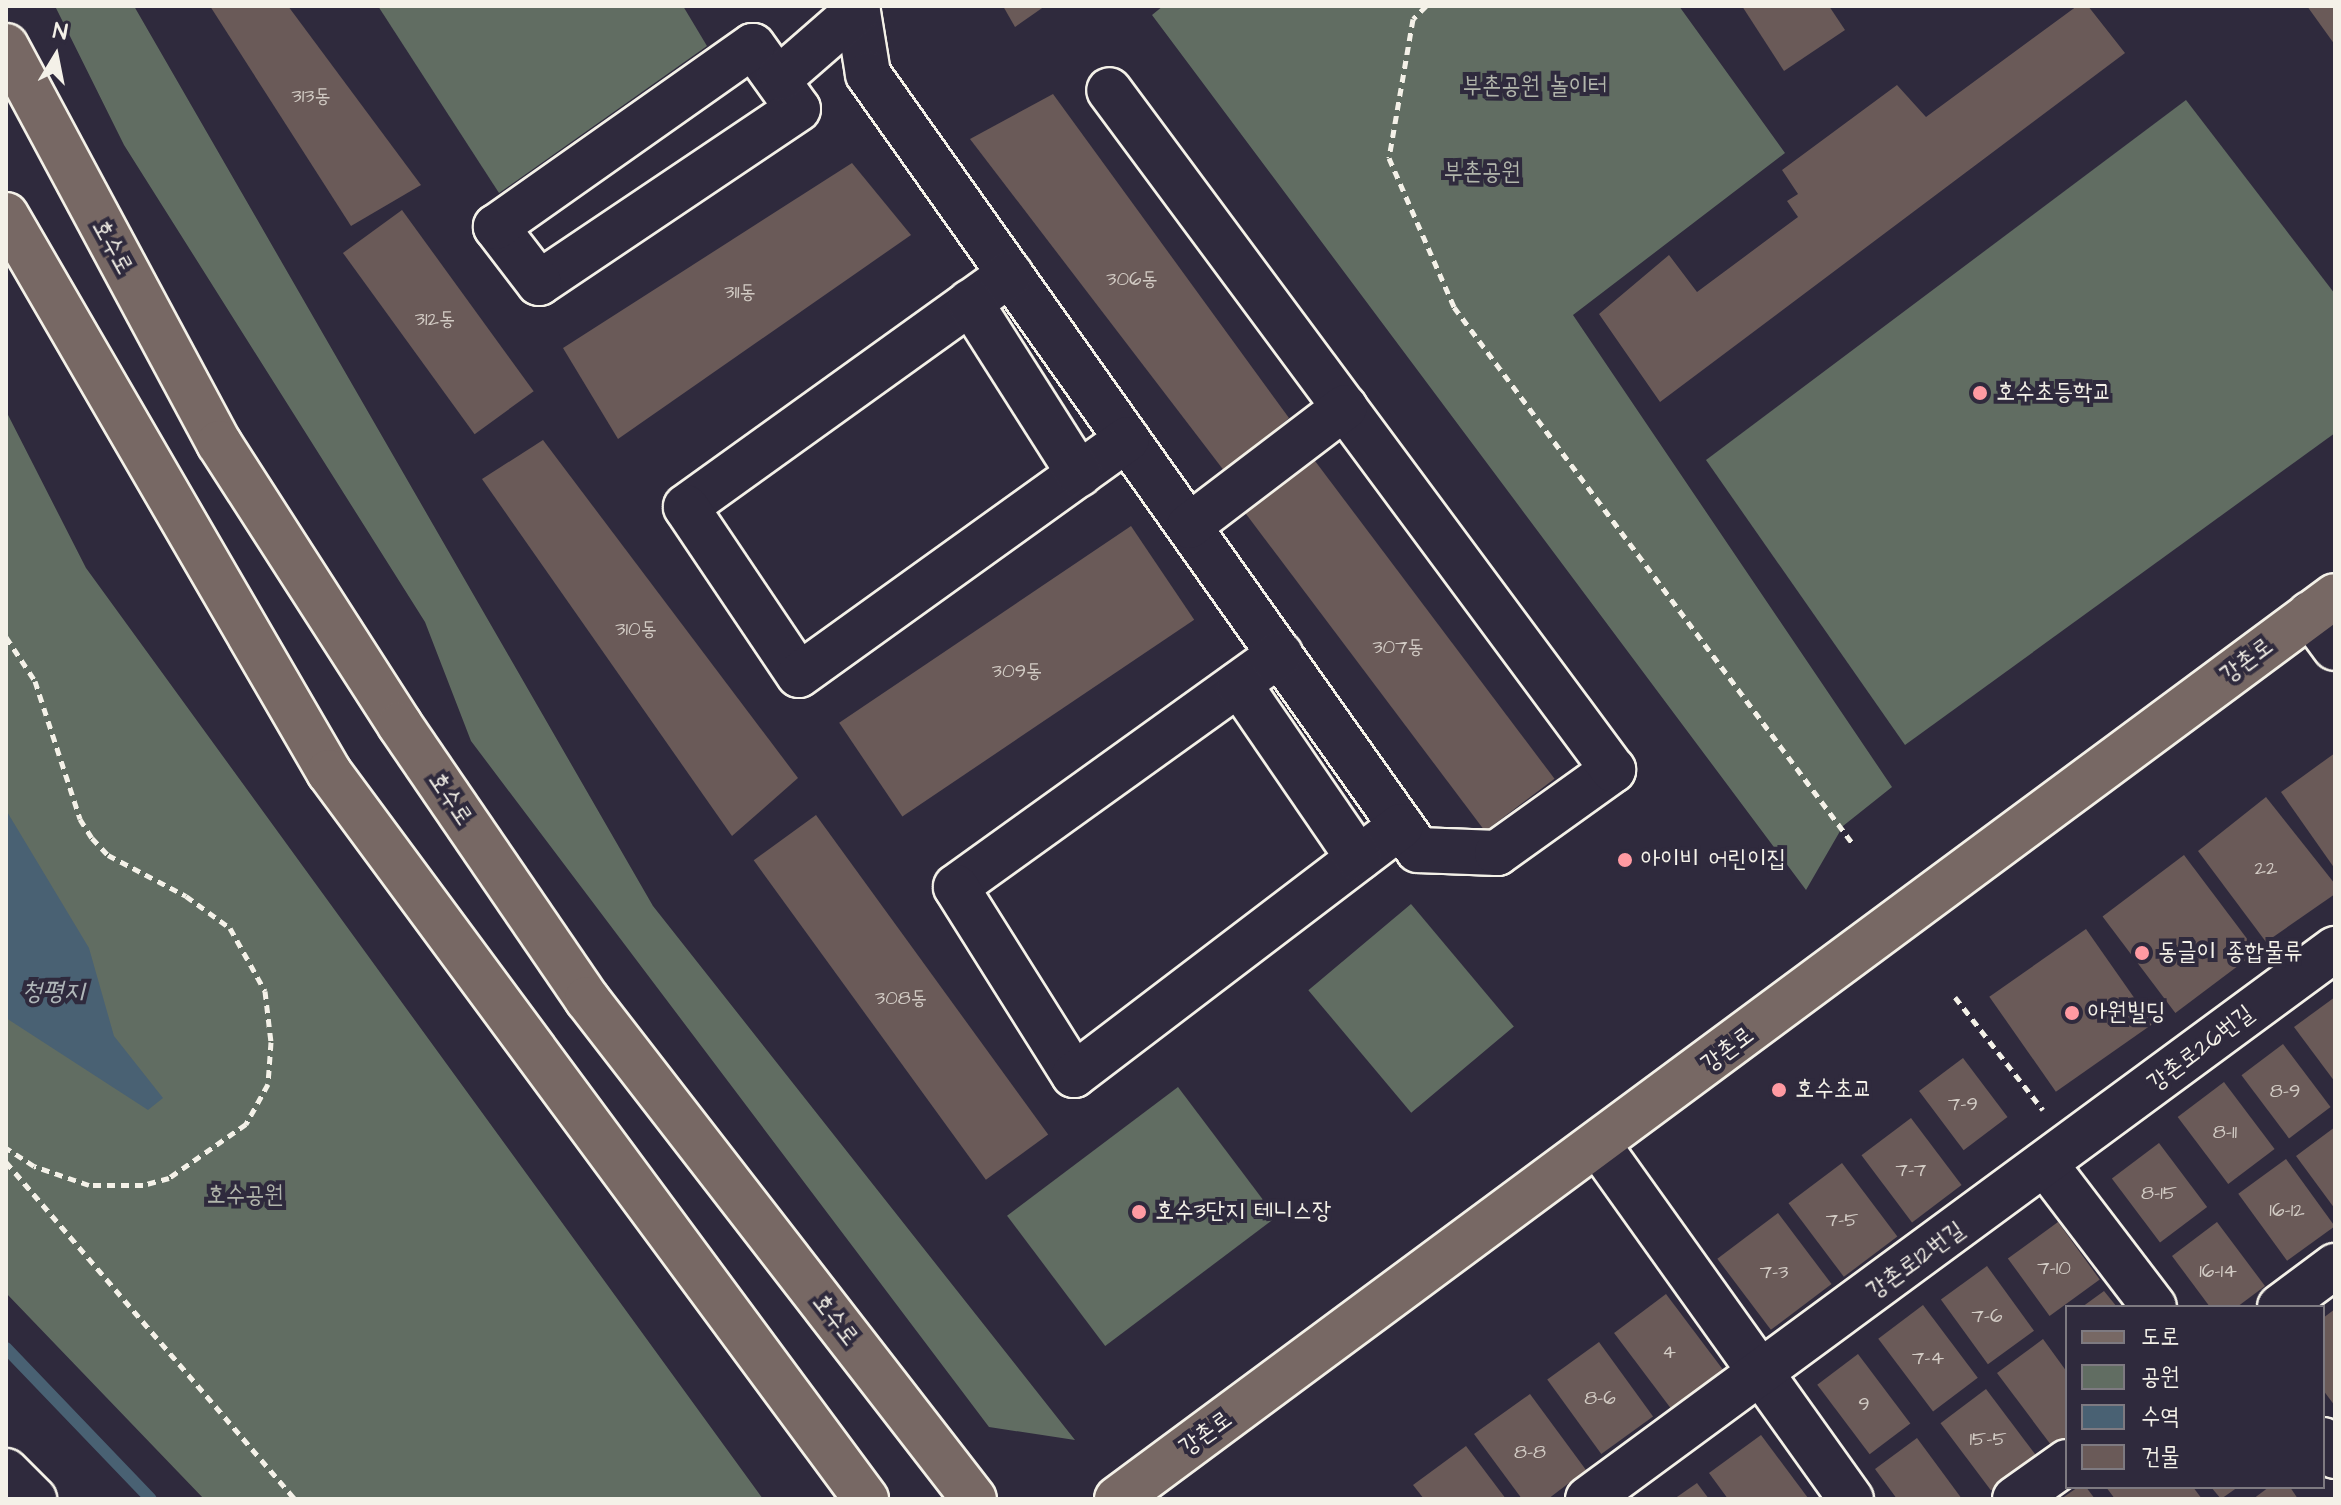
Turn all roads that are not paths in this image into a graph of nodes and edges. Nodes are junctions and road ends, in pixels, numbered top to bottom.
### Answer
1 (858, 8) edge
2 (6, 46) edge
3 (780, 78) junction
4 (1109, 90) dead end
5 (6, 215) edge
6 (1010, 274) junction
7 (970, 302) junction
8 (1345, 407) junction
9 (1127, 439) junction
10 (1079, 474) junction
11 (1189, 526) junction
12 (2327, 619) edge
13 (1280, 654) junction
14 (1239, 684) junction
15 (1401, 826) junction
16 (1358, 858) junction
17 (2335, 949) edge
18 (2054, 1143) junction
19 (1599, 1146) junction
20 (2335, 1266) edge
21 (2153, 1305) edge
22 (2283, 1305) edge
23 (1763, 1373) junction
24 (2065, 1463) edge
25 (6, 1471) edge
26 (34, 1499) edge
27 (866, 1499) edge
28 (974, 1499) edge
29 (1117, 1499) edge
30 (1588, 1499) edge
31 (1851, 1499) edge
32 (2015, 1499) edge

1 - 3 street
1 - 6 street
2 - 28 main road, 호수로
3 - 3 street
4 - 8 street
5 - 27 main road
6 - 7 street
6 - 9 street
7 - 10 street
7 - 10 street
8 - 11 street
8 - 15 street
9 - 10 street
9 - 11 street
11 - 13 street
12 - 19 main road, 강촌로
13 - 14 street
13 - 15 street
14 - 16 street
14 - 16 street
15 - 16 street
17 - 18 street, 강촌로26번길
18 - 21 street
18 - 23 street, 강촌로12번길
19 - 23 street
19 - 29 main road, 강촌로
20 - 22 street
23 - 30 street, 강촌로12번길
23 - 31 street
24 - 32 street
25 - 26 street

